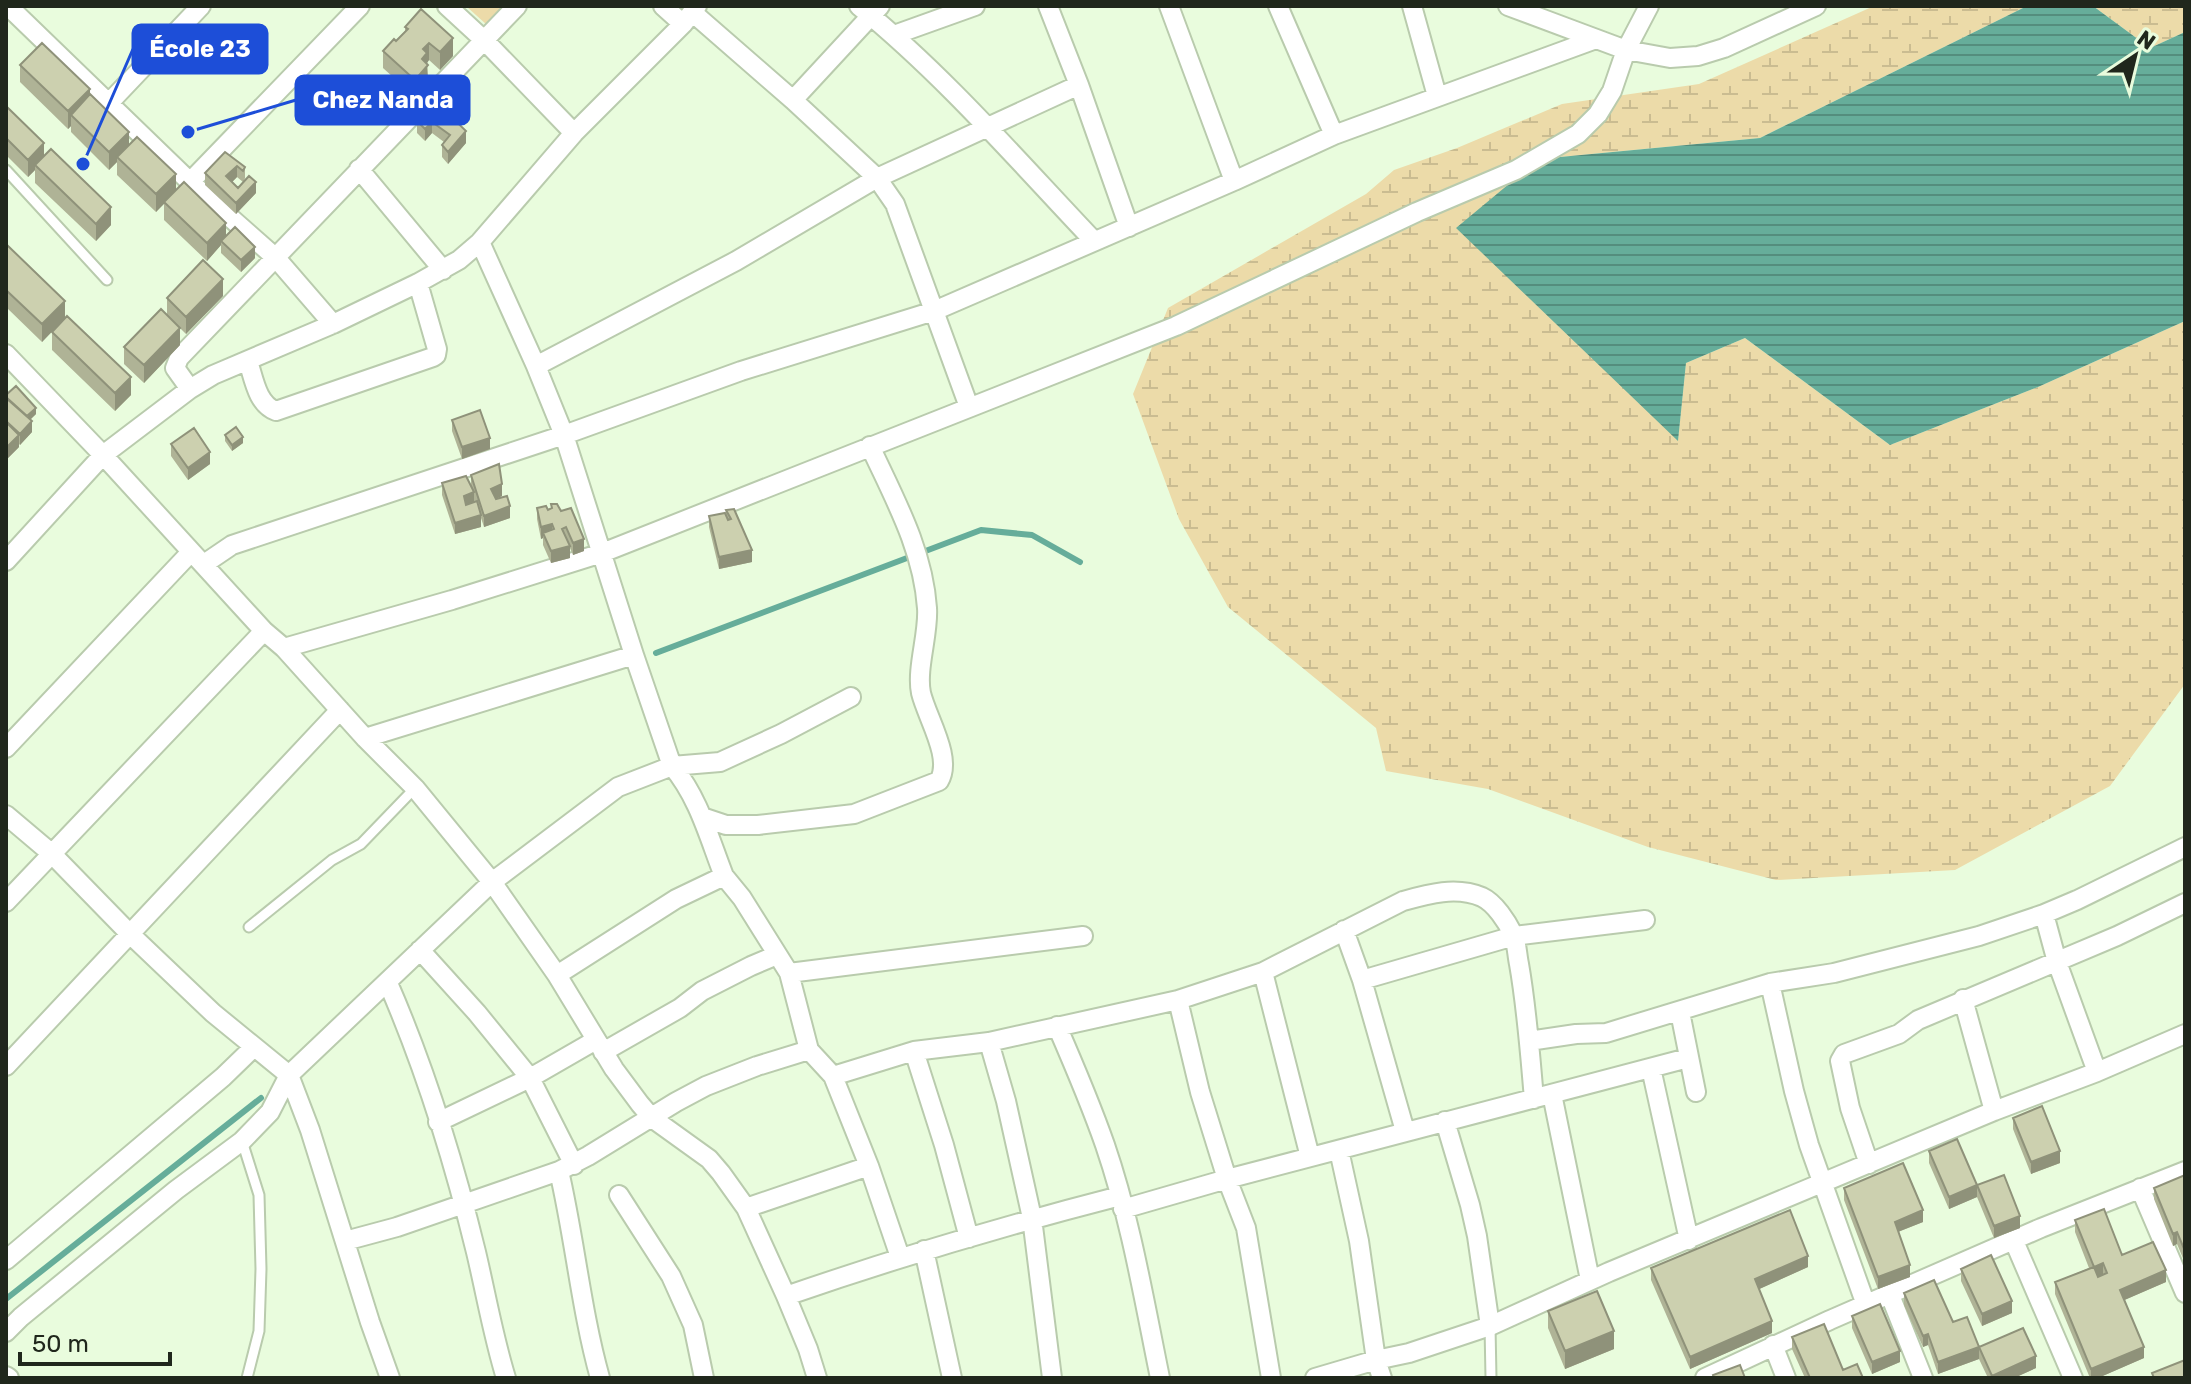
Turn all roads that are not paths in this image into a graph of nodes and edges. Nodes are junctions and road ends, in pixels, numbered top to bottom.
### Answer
1 (201, 6) edge
2 (360, 6) edge
3 (447, 6) edge
4 (517, 6) edge
5 (663, 6) edge
6 (975, 6) edge
7 (1048, 6) edge
8 (1169, 6) edge
9 (1278, 6) edge
10 (1412, 6) edge
11 (1508, 6) edge
12 (1649, 6) edge
13 (1816, 6) edge
14 (870, 9) edge
15 (12, 12) edge
16 (691, 14) edge
17 (894, 35) junction
18 (1596, 39) junction
19 (485, 41) junction
20 (1626, 50) junction
21 (1079, 85) junction
22 (1437, 96) junction
23 (793, 100) junction
24 (108, 104) junction
25 (986, 127) junction
26 (574, 133) junction
27 (1334, 135) junction
28 (359, 169) junction
29 (6, 170) edge
30 (877, 178) junction
31 (1234, 181) junction
32 (190, 182) junction
33 (1129, 227) junction
34 (1094, 241) junction
35 (480, 242) junction
36 (276, 258) junction
37 (443, 270) junction
38 (107, 280) dead end
39 (418, 283) junction
40 (934, 311) junction
41 (333, 324) junction
42 (248, 361) junction
43 (9, 365) edge
44 (536, 366) junction
45 (190, 389) junction
46 (969, 407) junction
47 (564, 435) junction
48 (870, 446) junction
49 (103, 455) junction
50 (602, 553) junction
51 (197, 558) junction
52 (6, 561) edge
53 (264, 631) junction
54 (284, 648) junction
55 (634, 655) junction
56 (851, 697) dead end
57 (340, 710) junction
58 (365, 738) junction
59 (6, 748) edge
60 (672, 766) junction
61 (415, 788) junction
62 (6, 815) edge
63 (703, 819) junction
64 (2185, 847) edge
65 (51, 853) junction
66 (724, 876) junction
67 (492, 882) junction
68 (6, 902) edge
69 (2185, 903) edge
70 (2044, 914) junction
71 (1645, 920) dead end
72 (249, 927) dead end
73 (1344, 930) junction
74 (130, 934) junction
75 (1083, 936) dead end
76 (1514, 936) junction
77 (420, 950) junction
78 (777, 955) junction
79 (2057, 962) junction
80 (1263, 972) junction
81 (789, 973) junction
82 (557, 975) junction
83 (1362, 980) junction
84 (388, 983) junction
85 (1770, 983) junction
86 (1963, 999) junction
87 (1178, 1000) junction
88 (1680, 1012) junction
89 (1057, 1026) junction
90 (2185, 1034) edge
91 (1529, 1041) junction
92 (989, 1042) junction
93 (600, 1046) junction
94 (253, 1048) junction
95 (809, 1050) junction
96 (914, 1051) junction
97 (1688, 1058) junction
98 (6, 1066) edge
99 (1651, 1068) junction
100 (2097, 1072) junction
101 (289, 1075) junction
102 (833, 1076) junction
103 (530, 1078) junction
104 (1696, 1092) dead end
105 (1543, 1096) junction
106 (1994, 1111) junction
107 (652, 1118) junction
108 (1445, 1121) junction
109 (438, 1122) junction
110 (1405, 1131) junction
111 (242, 1141) junction
112 (1339, 1150) junction
113 (1310, 1157) junction
114 (1869, 1164) junction
115 (869, 1166) junction
116 (566, 1168) junction
117 (2185, 1171) edge
118 (1227, 1179) junction
119 (1824, 1183) junction
120 (2140, 1188) junction
121 (619, 1195) dead end
122 (1122, 1203) junction
123 (463, 1204) junction
124 (746, 1208) junction
125 (1032, 1218) junction
126 (969, 1238) junction
127 (1689, 1240) junction
128 (345, 1241) junction
129 (2014, 1241) junction
130 (924, 1250) junction
131 (900, 1257) junction
132 (6, 1260) edge
133 (1590, 1280) junction
134 (2185, 1293) edge
135 (1890, 1295) junction
136 (786, 1296) junction
137 (1866, 1305) junction
138 (1490, 1326) junction
139 (6, 1332) edge
140 (1773, 1345) junction
141 (1379, 1369) edge
142 (247, 1378) edge
143 (390, 1378) edge
144 (506, 1378) edge
145 (600, 1378) edge
146 (704, 1378) edge
147 (817, 1378) edge
148 (952, 1378) edge
149 (1052, 1378) edge
150 (1160, 1378) edge
151 (1271, 1378) edge
152 (1315, 1378) edge
153 (1491, 1378) edge
154 (1705, 1378) edge
155 (1786, 1378) edge
156 (1923, 1378) edge
157 (2073, 1378) edge

1 - 24 street
2 - 32 street
3 - 19 street
4 - 19 street
5 - 16 street
6 - 17 street
7 - 21 street
8 - 31 street
9 - 27 street
10 - 22 street
11 - 18 street
12 - 20 street
13 - 20 street
14 - 17 street
14 - 23 street
15 - 24 street
16 - 23 street
16 - 26 street
17 - 25 street
18 - 20 street
18 - 22 street
19 - 26 street
19 - 28 street
20 - 46 street
21 - 25 street
21 - 33 street
22 - 27 street
23 - 30 street
24 - 32 street
25 - 30 street
25 - 34 street
26 - 35 street
27 - 31 street
28 - 36 street
28 - 37 street
29 - 38 lane
30 - 40 street
30 - 44 street
31 - 33 street
32 - 36 street
33 - 34 street
34 - 40 street
35 - 37 street
35 - 44 street
36 - 41 street
36 - 45 street
37 - 39 street
39 - 41 street
39 - 42 street
40 - 46 street
40 - 47 street
41 - 42 street
42 - 45 street
43 - 49 street
44 - 47 street
45 - 49 street
46 - 48 street
47 - 50 street
47 - 51 street
48 - 50 street
48 - 63 street
49 - 51 street
49 - 52 street
50 - 54 street
50 - 55 street
51 - 53 street
51 - 59 street
53 - 54 street
53 - 65 street
54 - 57 street
55 - 58 street
55 - 60 street
56 - 60 street
57 - 58 street
57 - 74 street
58 - 61 street
60 - 63 street
60 - 67 street
61 - 67 street
61 - 72 lane
62 - 65 street
63 - 66 street
64 - 70 street
65 - 68 street
65 - 74 street
66 - 78 street
66 - 82 street
67 - 77 street
67 - 82 street
69 - 79 street
70 - 79 street
70 - 85 street
71 - 76 street
73 - 76 street
73 - 80 street
73 - 83 street
74 - 94 street
74 - 98 street
75 - 81 street
76 - 83 street
76 - 91 street
77 - 84 street
77 - 103 street
78 - 81 street
78 - 93 street
79 - 86 street
79 - 100 street
80 - 87 street
80 - 113 street
81 - 95 street
82 - 93 street
83 - 110 street
84 - 101 street
84 - 109 street
85 - 88 street
85 - 119 street
86 - 106 street
86 - 114 street
87 - 89 street
87 - 118 street
88 - 91 street
88 - 97 street
89 - 92 street
89 - 122 street
90 - 100 street
91 - 105 street
92 - 96 street
92 - 125 street
93 - 103 street
93 - 107 street
94 - 101 street
94 - 132 street
95 - 102 street
95 - 107 street
96 - 102 street
96 - 126 street
97 - 99 street
97 - 104 street
99 - 105 street
99 - 127 street
100 - 106 street
101 - 111 street
101 - 128 street
102 - 115 street
103 - 109 street
103 - 116 street
105 - 108 street
105 - 133 street
106 - 114 street
107 - 116 street
107 - 124 street
108 - 110 street
108 - 138 street
109 - 123 street
110 - 112 street
111 - 139 street
111 - 142 lane
112 - 113 street
112 - 141 street
113 - 118 street
114 - 119 street
115 - 124 street
115 - 131 street
116 - 123 street
116 - 145 street
117 - 120 street
118 - 122 street
118 - 151 street
119 - 127 street
119 - 137 street
120 - 129 street
120 - 134 street
121 - 146 street
122 - 125 street
122 - 150 street
123 - 128 street
123 - 144 street
124 - 136 street
125 - 126 street
125 - 149 street
126 - 130 street
127 - 133 street
128 - 143 street
129 - 135 street
129 - 157 street
130 - 131 street
130 - 148 street
131 - 136 street
133 - 138 street
135 - 137 street
135 - 156 street
136 - 147 street
137 - 140 street
138 - 141 street
138 - 153 lane
140 - 154 street
140 - 155 street
141 - 152 street

